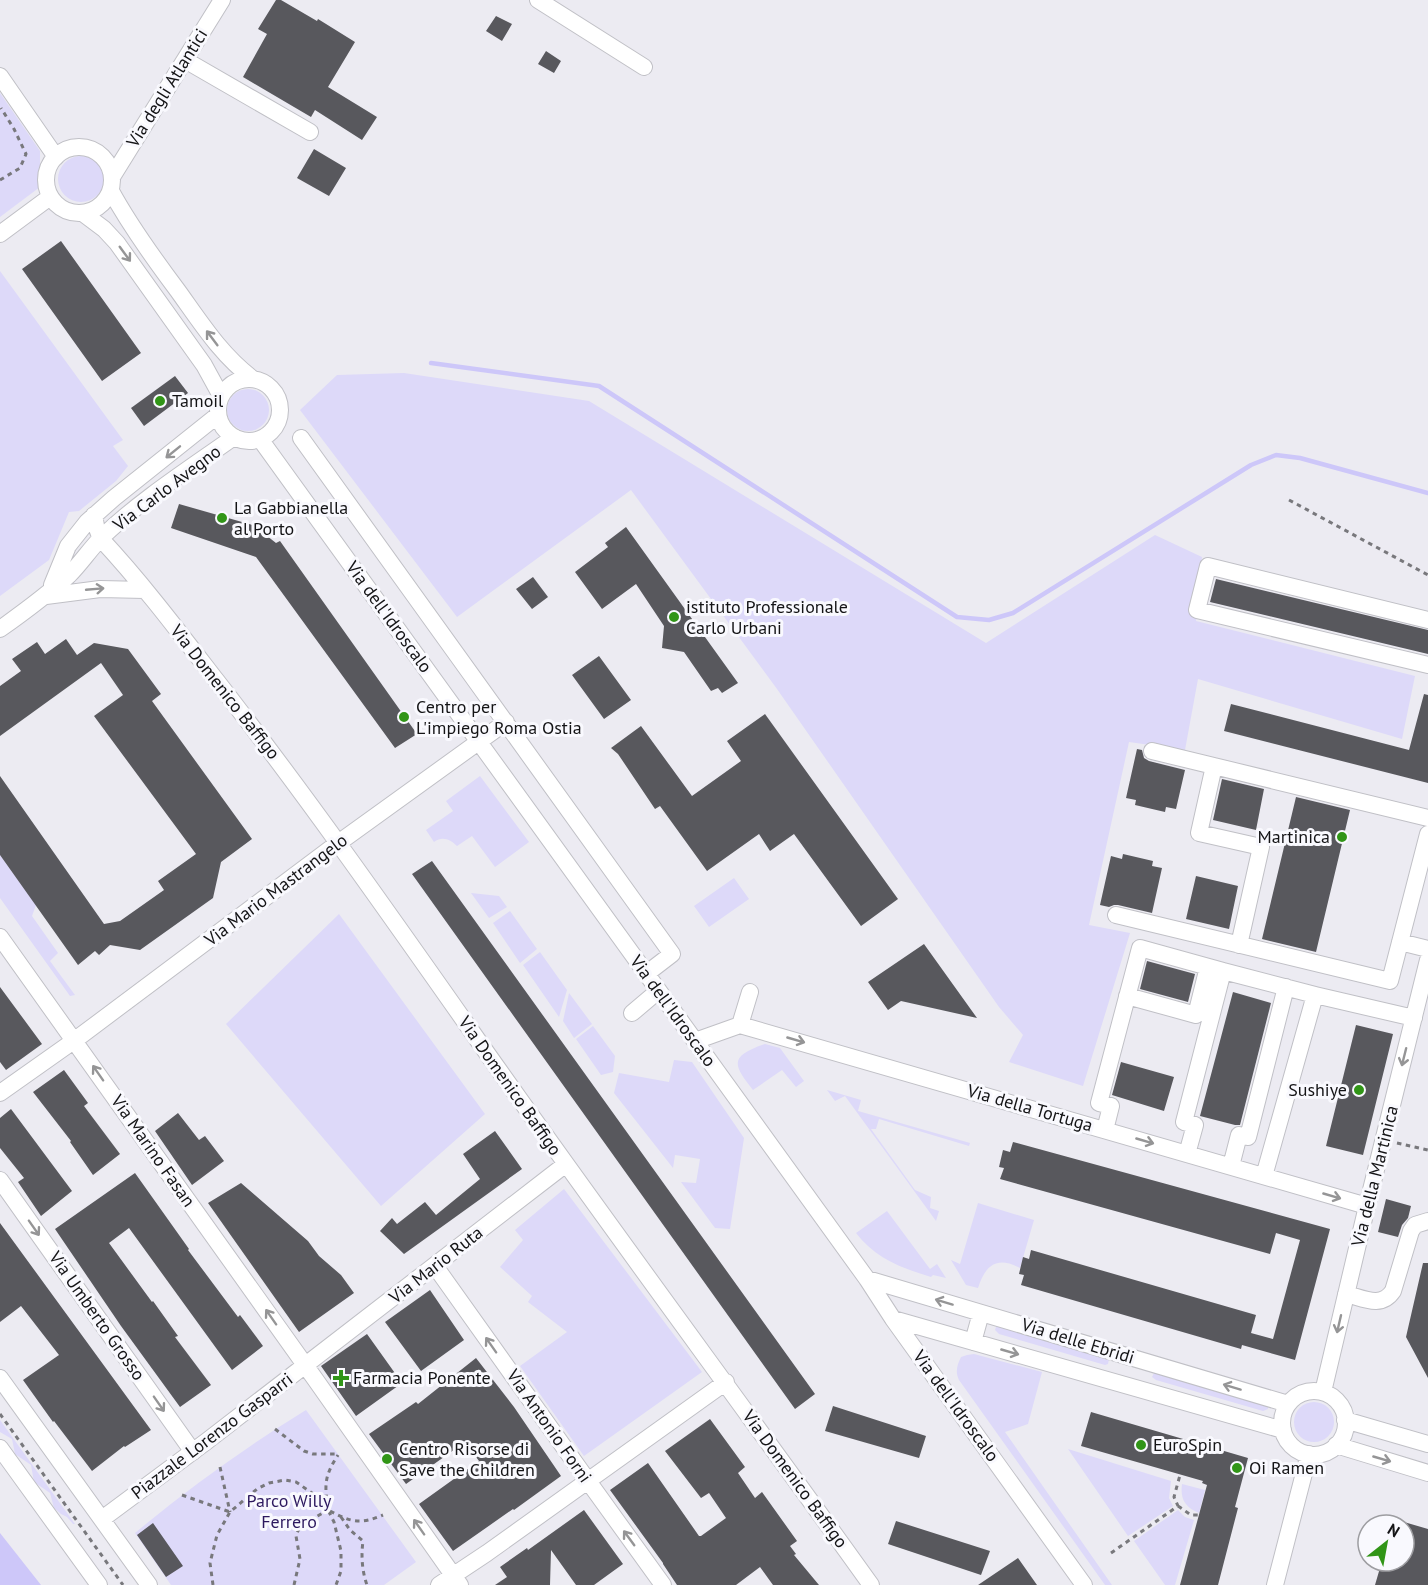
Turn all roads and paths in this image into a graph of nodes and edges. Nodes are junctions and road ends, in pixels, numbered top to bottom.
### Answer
1 (222, 0) edge
2 (538, 0) edge
3 (185, 60) junction
4 (644, 67) dead end
5 (0, 76) edge
6 (0, 106) edge
7 (310, 132) dead end
8 (56, 157) junction
9 (0, 180) edge
10 (112, 184) junction
11 (50, 197) junction
12 (84, 213) junction
13 (0, 234) edge
14 (253, 379) junction
15 (220, 396) junction
16 (218, 415) junction
17 (234, 437) junction
18 (301, 438) dead end
19 (260, 439) junction
20 (1289, 500) dead end
21 (94, 515) junction
22 (101, 538) junction
23 (1428, 575) edge
24 (145, 590) junction
25 (45, 596) junction
26 (1428, 620) edge
27 (0, 629) edge
28 (1428, 665) edge
29 (506, 722) junction
30 (479, 742) junction
31 (1152, 751) dead end
32 (1214, 766) junction
33 (1428, 818) edge
34 (1428, 834) edge
35 (339, 843) junction
36 (1116, 915) dead end
37 (0, 937) edge
38 (1400, 942) junction
39 (1239, 945) junction
40 (1428, 949) edge
41 (1428, 960) edge
42 (1216, 969) junction
43 (646, 974) junction
44 (1286, 987) junction
45 (658, 991) junction
46 (750, 992) dead end
47 (1315, 995) junction
48 (1127, 996) junction
49 (632, 1012) dead end
50 (1414, 1018) junction
51 (740, 1025) junction
52 (75, 1040) junction
53 (695, 1041) junction
54 (0, 1093) edge
55 (1105, 1130) junction
56 (1383, 1140) junction
57 (1428, 1150) edge
58 (1187, 1154) junction
59 (566, 1164) junction
60 (1231, 1166) junction
61 (1264, 1176) junction
62 (0, 1180) edge
63 (1367, 1206) junction
64 (1428, 1221) edge
65 (435, 1266) junction
66 (867, 1279) junction
67 (1346, 1294) junction
68 (981, 1313) junction
69 (893, 1319) junction
70 (973, 1342) junction
71 (1134, 1358) junction
72 (305, 1365) junction
73 (0, 1378) edge
74 (726, 1382) junction
75 (1127, 1386) junction
76 (1323, 1392) junction
77 (1288, 1404) junction
78 (0, 1414) edge
79 (1345, 1420) junction
80 (275, 1429) dead end
81 (1283, 1430) junction
82 (1428, 1444) edge
83 (1336, 1445) junction
84 (0, 1448) edge
85 (194, 1452) junction
86 (1309, 1454) junction
87 (220, 1467) dead end
88 (1428, 1473) edge
89 (1180, 1475) dead end
90 (588, 1481) junction
91 (182, 1495) dead end
92 (1178, 1506) junction
93 (328, 1510) junction
94 (230, 1512) junction
95 (383, 1515) dead end
96 (1198, 1515) dead end
97 (341, 1517) junction
98 (102, 1520) junction
99 (84, 1531) junction
100 (67, 1541) junction
101 (1111, 1553) dead end
102 (451, 1582) edge
103 (99, 1585) edge
104 (123, 1585) edge
105 (149, 1585) edge
106 (213, 1585) edge
107 (294, 1585) edge
108 (336, 1585) edge
109 (367, 1585) edge
110 (663, 1585) edge
111 (871, 1585) edge
112 (1084, 1585) edge
113 (1275, 1585) edge

1 - 3 street, Via degli Atlantici
2 - 4 street
3 - 7 street
3 - 10 street, Via degli Atlantici
5 - 8 street
6 - 9 path
8 - 10 street
8 - 11 street
10 - 12 street
14 -> 10 street
11 - 12 street
11 - 13 street
12 -> 15 street
14 - 15 street
14 - 19 street
15 - 16 street
16 - 17 street
16 -> 21 street, Via Carlo Avegno
17 - 19 street
17 - 22 street, Via Carlo Avegno
18 - 29 street
19 - 30 street, Via dell'Idroscalo
20 - 23 path
21 - 22 street, Via Carlo Avegno
21 - 25 street, Via Carlo Avegno
22 - 24 street, Via Domenico Baffigo
22 - 25 street, Via Carlo Avegno
25 -> 24 street
24 - 35 street, Via Domenico Baffigo
25 - 27 street, Via Carlo Avegno
26 - 28 street
29 - 30 street, Via Mario Mastrangelo
29 - 43 street
30 - 35 street, Via Mario Mastrangelo
30 - 43 street, Via dell'Idroscalo
31 - 32 street
32 - 33 street
32 - 39 street
34 - 38 street
35 - 52 street, Via Mario Mastrangelo
35 - 59 street, Via Domenico Baffigo
36 - 39 street
37 - 52 street, Via Marino Fasan
38 - 39 street
38 - 40 street
41 - 50 street, Via della Martinica
42 - 44 street
42 - 48 street
42 - 48 street
42 - 58 street
43 - 45 street, Via dell'Idroscalo
44 - 47 street
44 - 60 street
45 - 49 street
45 - 53 street, Via dell'Idroscalo
46 - 51 street
47 - 50 street
47 - 61 street
48 - 55 street
50 -> 56 street, Via della Martinica
51 - 53 street
51 -> 55 street, Via della Tortuga
52 - 54 street, Via Mario Mastrangelo
72 -> 52 street, Via Marino Fasan
53 - 66 street, Via dell'Idroscalo
55 -> 58 street, Via della Tortuga
56 - 57 path
56 - 63 street, Via della Martinica
58 - 60 street, Via della Tortuga
59 - 65 street, Via Mario Ruta
59 - 74 street, Via Domenico Baffigo
60 - 61 street, Via della Tortuga
61 -> 63 street, Via della Tortuga
62 -> 85 street, Via Umberto Grosso
63 - 67 street, Via della Martinica
64 - 67 street
65 - 72 street, Via Mario Ruta
90 -> 65 street, Via Antonio Forni
68 -> 66 street, Via delle Ebridi
66 - 69 street, Via dell'Idroscalo
67 -> 76 street, Via della Martinica
68 - 70 street
68 - 71 street, Via delle Ebridi
69 - 70 street, Via delle Ebridi
69 - 112 street, Via dell'Idroscalo
70 -> 75 street, Via delle Ebridi
71 - 75 street
77 -> 71 street, Via delle Ebridi
72 - 85 street, Piazzale Lorenzo Gasparri
102 -> 72 street, Piazzale Lorenzo Gasparri
73 - 98 street
74 - 90 street
74 - 111 street, Via Domenico Baffigo
75 - 81 street, Via delle Ebridi
76 - 77 street
76 - 79 street
77 - 81 street
78 - 99 path
79 - 82 street
79 - 83 street
80 - 93 path
81 - 86 street
83 - 86 street
83 -> 88 street
84 - 100 street
85 - 98 street, Piazzale Lorenzo Gasparri
86 - 113 street
87 - 94 path
89 - 92 path
90 - 102 street
110 -> 90 street, Via Antonio Forni
91 - 94 path
92 - 96 path
92 - 101 path
93 - 94 path
93 - 97 path
93 - 107 path
93 - 108 path
94 - 106 path
95 - 97 path
97 - 109 path
98 - 105 street
99 - 100 path
99 - 104 path
100 - 103 street

